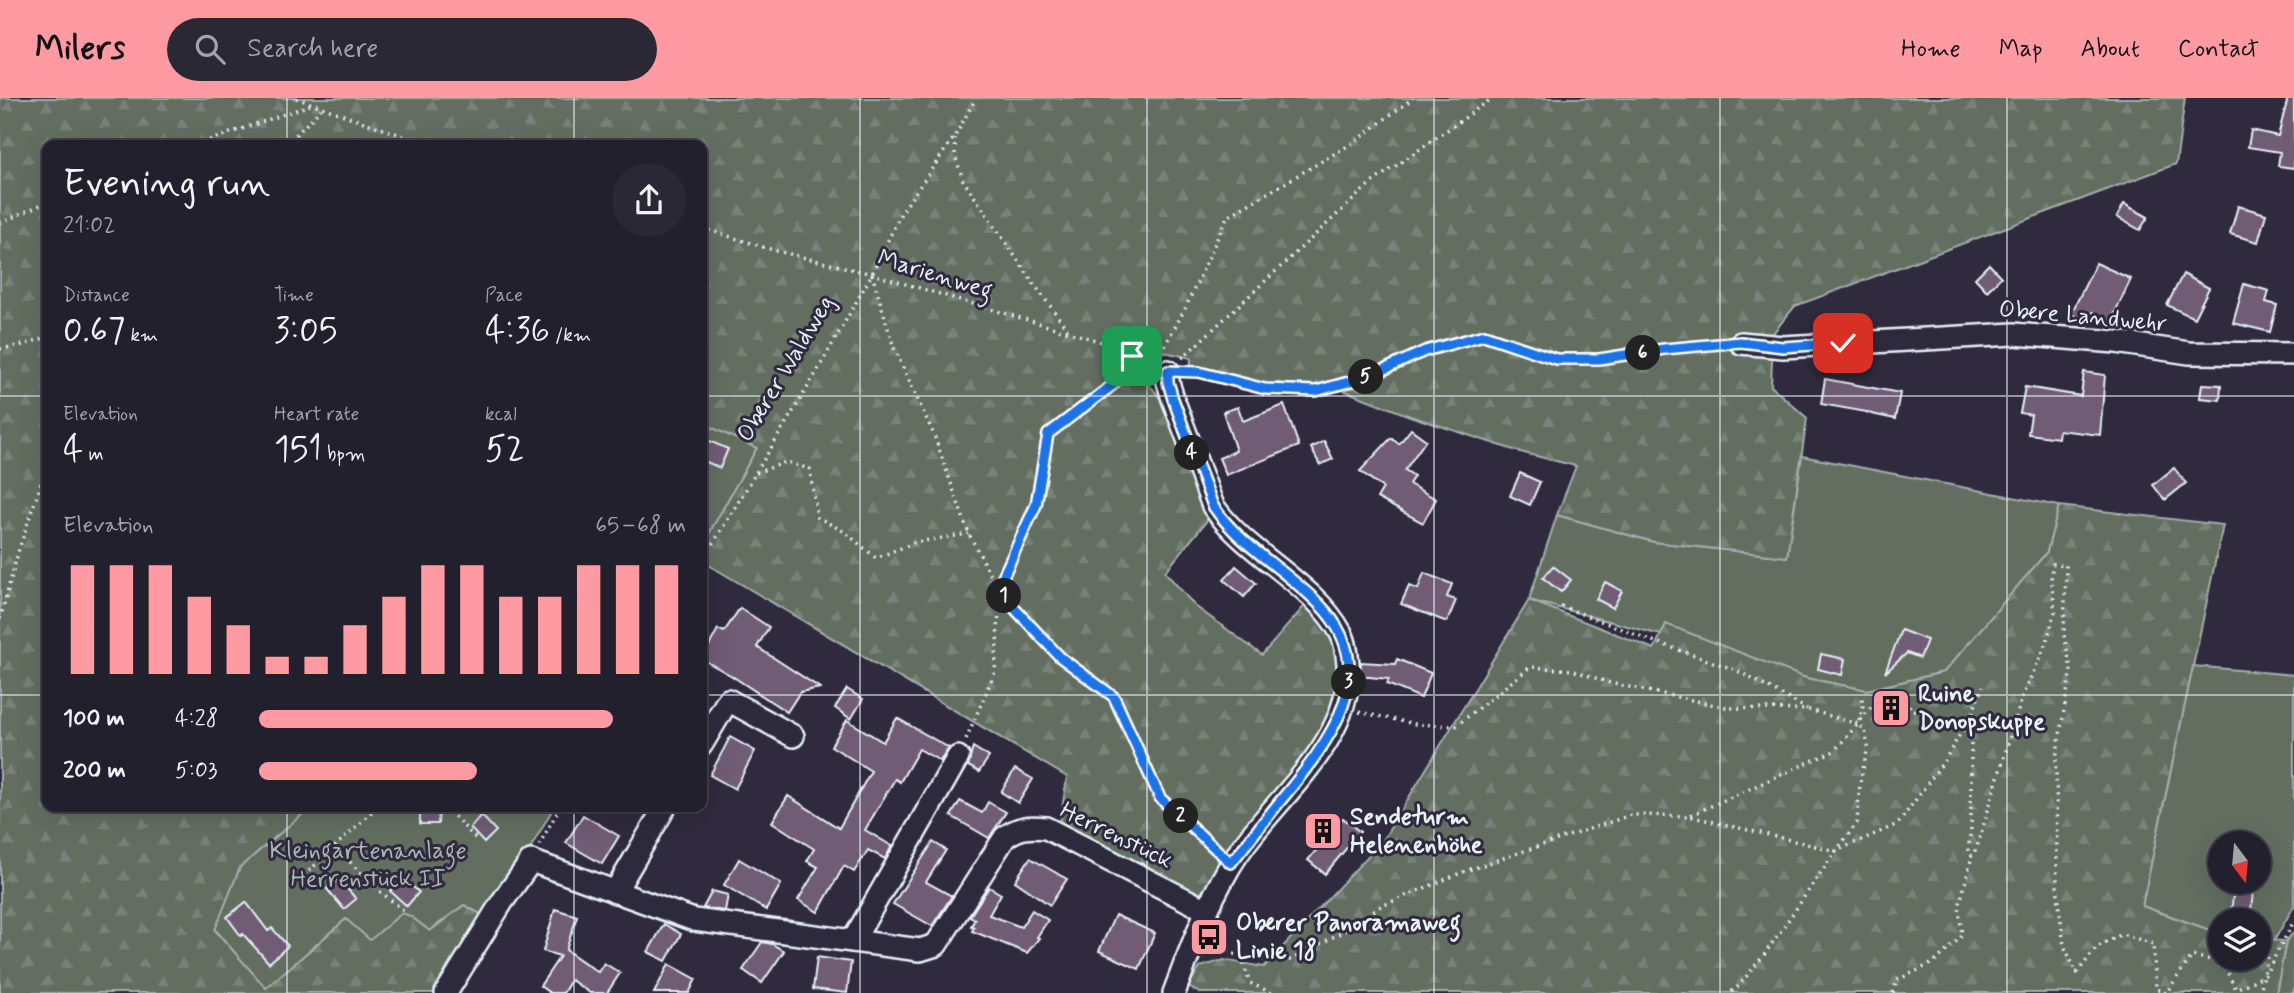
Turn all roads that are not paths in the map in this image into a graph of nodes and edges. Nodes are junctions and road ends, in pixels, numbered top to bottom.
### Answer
1 (1741, 342) road end
2 (2294, 354) edge
3 (1161, 362) road end
4 (707, 736) edge
5 (793, 736) dead end
6 (958, 757) road end
7 (662, 812) edge
8 (615, 892) junction
9 (1206, 910) junction
10 (853, 941) junction
11 (446, 993) edge
12 (1174, 993) edge

1 - 2 street, Obere Landwehr
3 - 9 street
4 - 5 street
6 - 10 street
7 - 8 street
8 - 10 street, Herrenstück
8 - 11 street, Herrenstück
9 - 10 street, Herrenstück
9 - 12 street

